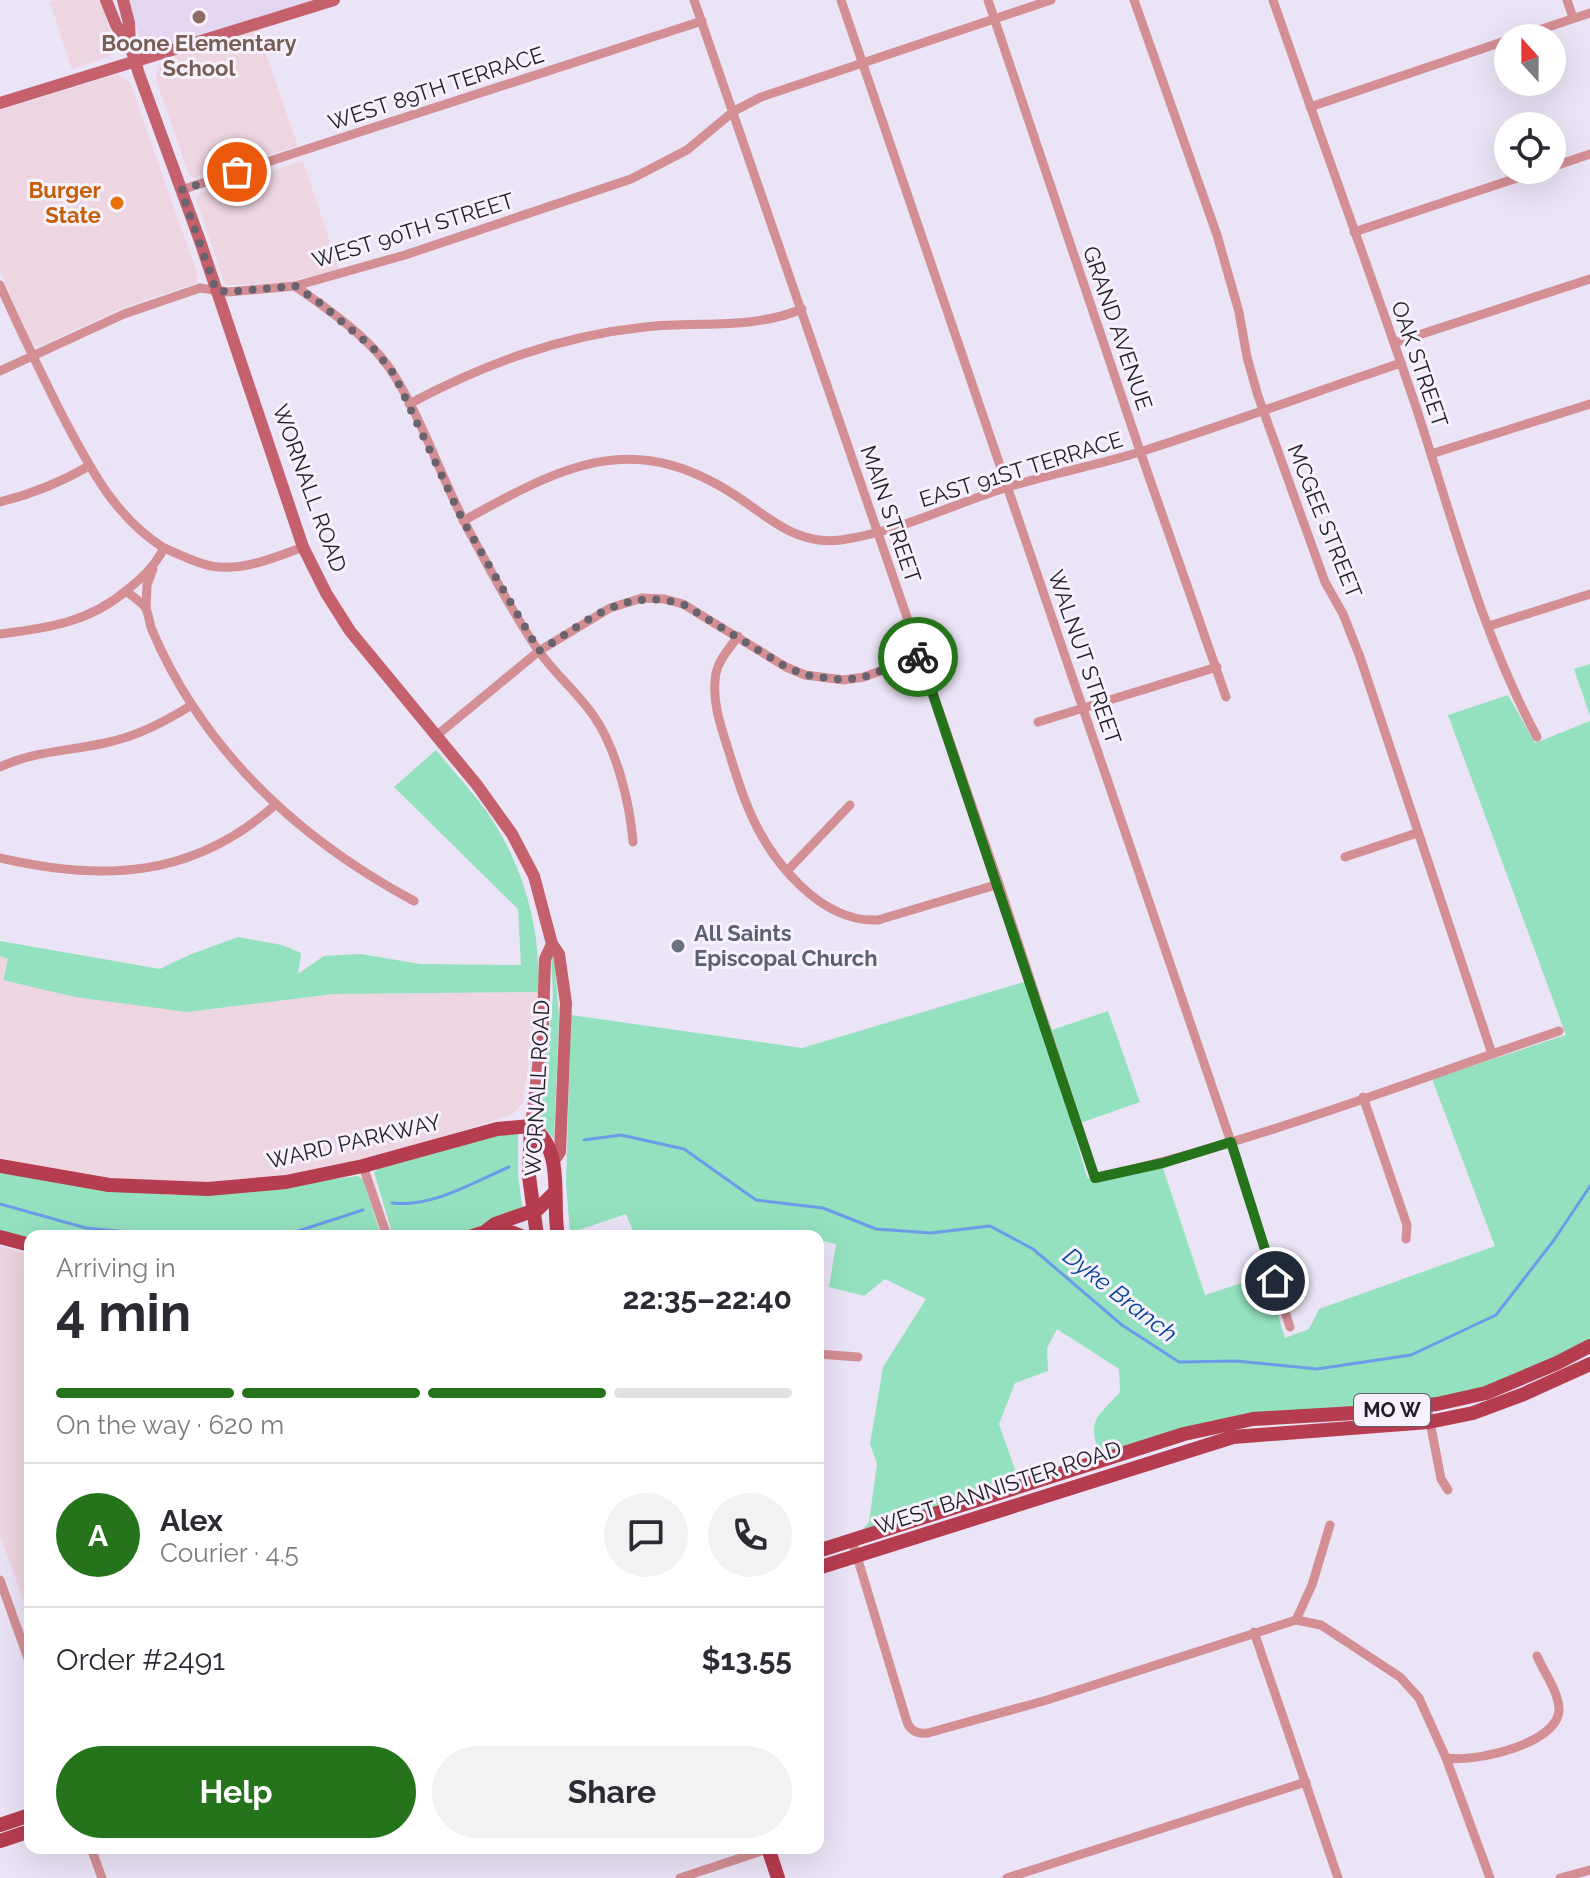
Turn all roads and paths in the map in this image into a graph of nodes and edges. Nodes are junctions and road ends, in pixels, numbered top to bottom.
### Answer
1 (106, 0) edge
2 (123, 0) edge
3 (334, 0) edge
4 (694, 0) edge
5 (841, 0) edge
6 (988, 0) edge
7 (1051, 0) edge
8 (1134, 0) edge
9 (1273, 0) edge
10 (1567, 0) edge
11 (1590, 13) edge
12 (1573, 18) junction
13 (995, 19) junction
14 (702, 21) junction
15 (1556, 24) edge
16 (130, 45) junction
17 (1494, 45) edge
18 (135, 60) junction
19 (862, 63) junction
20 (0, 103) edge
21 (1310, 107) junction
22 (734, 111) junction
23 (1590, 154) edge
24 (1566, 162) edge
25 (1499, 184) edge
26 (181, 190) junction
27 (1354, 232) junction
28 (1590, 279) edge
29 (0, 285) edge
30 (295, 286) junction
31 (216, 290) junction
32 (802, 309) junction
33 (1394, 343) junction
34 (32, 357) junction
35 (1401, 363) junction
36 (0, 371) edge
37 (409, 404) junction
38 (1590, 404) edge
39 (1263, 410) junction
40 (1140, 451) junction
41 (1431, 454) junction
42 (89, 466) junction
43 (1009, 487) junction
44 (0, 502) edge
45 (463, 521) junction
46 (878, 532) junction
47 (303, 547) junction
48 (164, 548) junction
49 (154, 568) junction
50 (126, 591) junction
51 (1590, 594) edge
52 (146, 609) junction
53 (1489, 626) junction
54 (0, 634) edge
55 (738, 636) junction
56 (539, 651) junction
57 (920, 656) junction
58 (1217, 667) junction
59 (1226, 697) dead end
60 (192, 705) junction
61 (1083, 708) junction
62 (1038, 722) dead end
63 (436, 736) junction
64 (1537, 737) dead end
65 (0, 767) edge
66 (275, 805) junction
67 (850, 805) dead end
68 (1417, 833) junction
69 (633, 842) dead end
70 (1345, 857) dead end
71 (0, 858) edge
72 (788, 870) junction
73 (999, 884) junction
74 (414, 901) dead end
75 (552, 944) junction
76 (1559, 1031) dead end
77 (1492, 1054) junction
78 (1363, 1097) junction
79 (531, 1126) junction
80 (1231, 1142) junction
81 (555, 1159) junction
82 (0, 1166) edge
83 (363, 1166) junction
84 (554, 1193) junction
85 (533, 1211) junction
86 (385, 1230) edge
87 (485, 1230) edge
88 (536, 1230) edge
89 (557, 1230) edge
90 (0, 1237) edge
91 (1406, 1239) dead end
92 (24, 1243) edge
93 (1290, 1327) dead end
94 (824, 1354) edge
95 (858, 1357) dead end
96 (1588, 1359) edge
97 (1428, 1414) junction
98 (1448, 1490) dead end
99 (1330, 1525) dead end
100 (852, 1540) junction
101 (824, 1549) edge
102 (857, 1555) junction
103 (824, 1566) edge
104 (0, 1580) edge
105 (1296, 1620) junction
106 (1254, 1632) junction
107 (24, 1647) edge
108 (1537, 1656) dead end
109 (1446, 1758) junction
110 (1306, 1782) junction
111 (24, 1817) edge
112 (0, 1825) edge
113 (24, 1833) edge
114 (0, 1841) edge
115 (93, 1854) edge
116 (750, 1854) edge
117 (770, 1854) edge
118 (1590, 1870) edge
119 (102, 1878) edge
120 (680, 1878) edge
121 (778, 1878) edge
122 (1007, 1878) edge
123 (1338, 1878) edge
124 (1490, 1878) edge
125 (1560, 1878) edge

1 - 16 main road, WORNALL ROAD
2 - 16 main road, WORNALL ROAD
3 - 18 main road
4 - 14 street, MAIN STREET
5 - 19 street, WALNUT STREET
6 - 13 street, GRAND AVENUE
7 - 13 street, WEST 90TH STREET
8 - 39 street, MCGEE STREET
9 - 21 street, OAK STREET
10 - 12 street
11 - 12 street
12 - 15 street
13 - 19 street, WEST 90TH STREET
13 - 40 street, GRAND AVENUE
14 - 22 street, MAIN STREET
14 - 26 street, WEST 89TH TERRACE
16 - 18 main road, WORNALL ROAD
17 - 21 street
18 - 20 main road
18 - 26 main road, WORNALL ROAD
19 - 22 street, WEST 90TH STREET
19 - 43 street, WALNUT STREET
21 - 27 street, OAK STREET
22 - 30 street, WEST 90TH STREET
22 - 32 street, MAIN STREET
23 - 24 street
25 - 27 street
26 - 31 main road, WORNALL ROAD
27 - 33 street, OAK STREET
28 - 33 street
29 - 34 street
30 - 31 street, WEST 90TH STREET
30 - 37 street
31 - 34 street, WEST 90TH STREET
31 - 47 main road, WORNALL ROAD
32 - 37 street
32 - 46 street, MAIN STREET
33 - 35 street, OAK STREET
34 - 36 street, WEST 90TH STREET
34 - 42 street
35 - 39 street, EAST 91ST TERRACE
35 - 41 street, OAK STREET
37 - 45 street
38 - 41 street
39 - 40 street, EAST 91ST TERRACE
39 - 68 street, MCGEE STREET
40 - 43 street, EAST 91ST TERRACE
40 - 58 street, GRAND AVENUE
41 - 53 street, OAK STREET
42 - 44 street
42 - 48 street
43 - 46 street, EAST 91ST TERRACE
43 - 61 street, WALNUT STREET
45 - 46 street, EAST 91ST TERRACE
45 - 56 street
46 - 57 street, MAIN STREET
47 - 48 street
47 - 63 main road, WORNALL ROAD
48 - 49 street
49 - 50 street
49 - 52 street
50 - 52 street
50 - 54 street
51 - 53 street
52 - 60 street
53 - 64 street, OAK STREET
55 - 56 street
55 - 57 street
55 - 72 street
56 - 63 street
56 - 69 street
57 - 73 street, MAIN STREET
58 - 59 street, GRAND AVENUE
58 - 61 street
60 - 65 street
60 - 66 street
61 - 62 street
61 - 80 street, WALNUT STREET
63 - 75 main road, WORNALL ROAD
66 - 71 street
66 - 74 street
67 - 72 street
68 - 70 street
68 - 77 street, MCGEE STREET
72 - 73 street
73 - 80 street, MAIN STREET
75 - 79 main road, WORNALL ROAD
75 - 81 main road, WORNALL ROAD
76 - 77 street
77 - 78 street
78 - 80 street
78 - 91 street
79 - 81 main road
79 - 83 main road, WARD PARKWAY
79 - 85 main road, WORNALL ROAD
80 - 93 street, WALNUT STREET
81 - 84 main road, WORNALL ROAD
82 - 83 main road, WARD PARKWAY
83 - 86 street
84 - 85 main road
84 - 89 main road, WORNALL ROAD
85 - 87 main road
85 - 88 main road, WORNALL ROAD
90 - 92 main road
94 - 95 street
96 - 97 main road, MO W
97 - 98 street
97 - 100 main road, WEST BANNISTER ROAD / MO W
97 - 102 main road, WEST BANNISTER ROAD / MO W
99 - 105 street
100 - 101 main road, WEST BANNISTER ROAD / MO W
100 - 102 street
102 - 103 main road, WEST BANNISTER ROAD / MO W
102 - 106 street
104 - 107 street
105 - 106 street
105 - 109 street
106 - 110 street
108 - 109 street
109 - 124 street
110 - 122 street
110 - 123 street
111 - 112 main road
113 - 114 main road
115 - 119 street
116 - 120 street
117 - 121 main road
118 - 125 street

